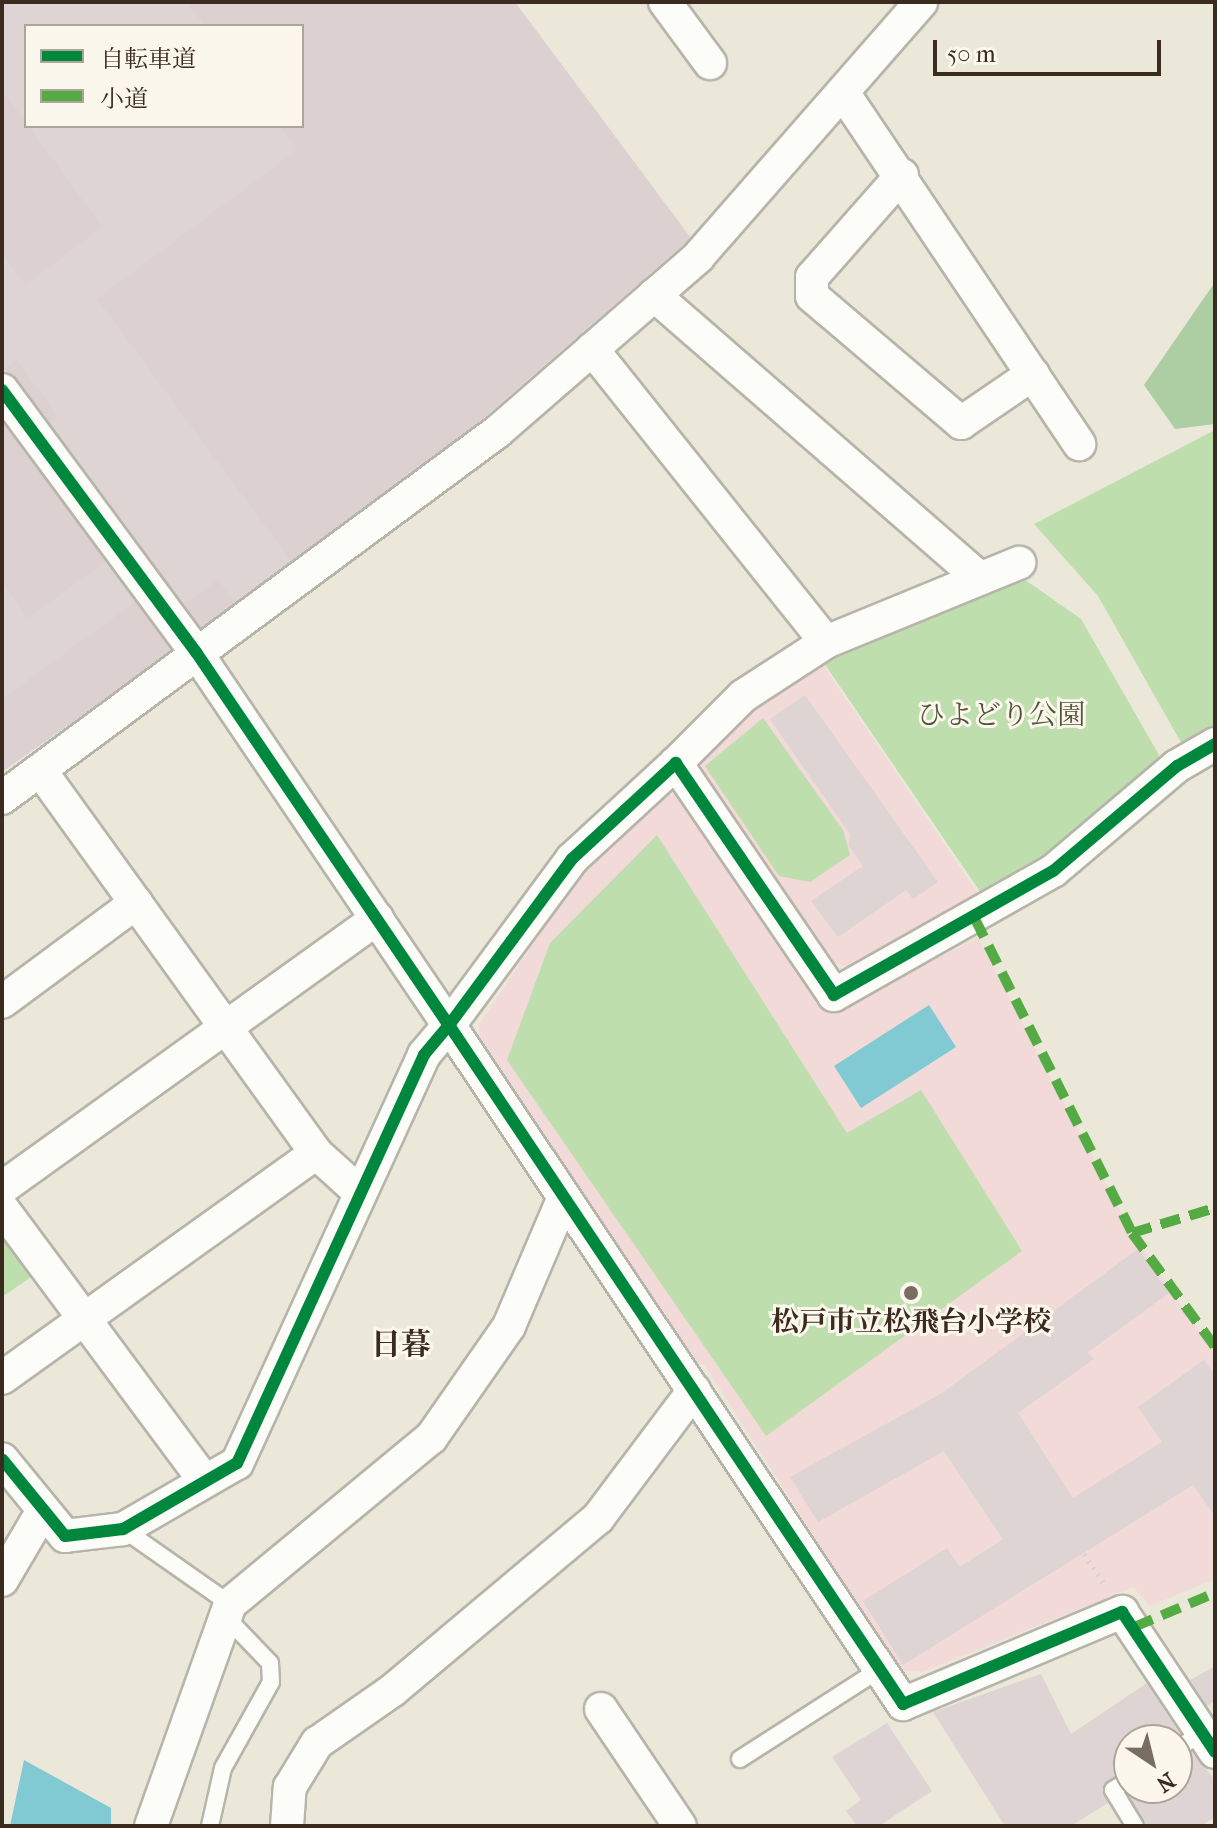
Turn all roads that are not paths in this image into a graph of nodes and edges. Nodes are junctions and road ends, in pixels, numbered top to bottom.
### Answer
1 (665, 2) edge
2 (921, 2) edge
3 (710, 63) dead end
4 (844, 94) junction
5 (902, 175) junction
6 (654, 295) junction
7 (592, 349) junction
8 (1033, 374) junction
9 (2, 390) edge
10 (1079, 444) dead end
11 (1019, 563) dead end
12 (979, 578) junction
13 (826, 642) junction
14 (196, 652) junction
15 (1215, 744) edge
16 (676, 763) junction
17 (40, 770) junction
18 (2, 798) edge
19 (136, 903) junction
20 (377, 919) junction
21 (2, 1002) edge
22 (449, 1025) junction
23 (227, 1026) junction
24 (316, 1153) junction
25 (2, 1188) edge
26 (358, 1191) junction
27 (564, 1197) junction
28 (2, 1208) edge
29 (84, 1318) junction
30 (2, 1378) edge
31 (694, 1390) junction
32 (2, 1459) edge
33 (205, 1481) junction
34 (42, 1512) junction
35 (123, 1529) junction
36 (2, 1580) edge
37 (227, 1610) junction
38 (880, 1669) junction
39 (601, 1709) dead end
40 (1198, 1744) edge
41 (740, 1759) dead end
42 (1122, 1804) edge
43 (151, 1826) edge
44 (210, 1826) edge
45 (287, 1826) edge
46 (680, 1826) edge
47 (1135, 1826) edge

1 - 3 street
2 - 4 street
4 - 5 street
4 - 6 street
5 - 8 street
5 - 8 street
6 - 7 street
6 - 12 street
7 - 13 street
7 - 14 street
8 - 10 street
9 - 14 street
11 - 12 street
12 - 13 street
13 - 16 street
14 - 17 street
14 - 20 street
15 - 16 street
16 - 22 street
17 - 18 street
17 - 19 street
19 - 21 street
19 - 23 street
20 - 22 street
20 - 23 street
22 - 26 street
22 - 27 street
23 - 24 street
23 - 25 street
24 - 26 street
24 - 29 street
26 - 33 street
27 - 31 street
27 - 37 street
28 - 29 street
29 - 30 street
29 - 33 street
31 - 38 street
31 - 45 street
32 - 34 street
33 - 35 street
34 - 35 street
34 - 36 street
35 - 37 lane
37 - 43 street
37 - 44 lane
38 - 40 street
38 - 41 lane
39 - 46 street
42 - 47 lane

